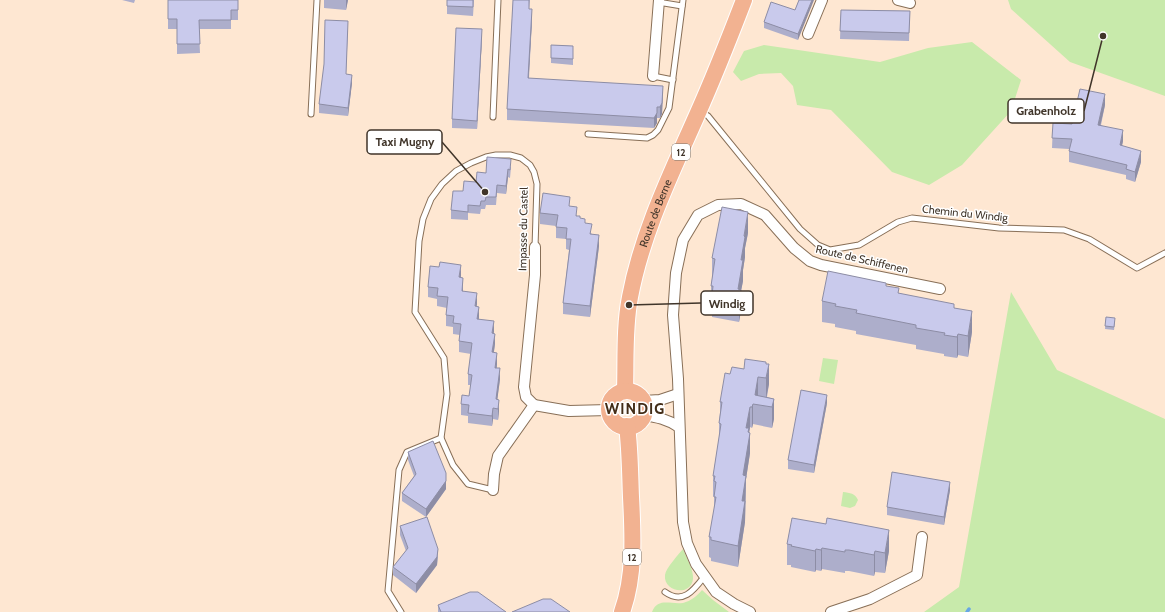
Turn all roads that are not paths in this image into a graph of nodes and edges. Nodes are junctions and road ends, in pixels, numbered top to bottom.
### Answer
1 (317, 0) edge
2 (498, 0) edge
3 (744, 0) edge
4 (822, 0) edge
5 (898, 0) edge
6 (659, 1) edge
7 (683, 3) edge
8 (910, 4) dead end
9 (808, 34) dead end
10 (653, 76) joint
11 (673, 80) junction
12 (700, 110) junction
13 (311, 114) dead end
14 (493, 117) dead end
15 (588, 134) dead end
16 (535, 247) joint
17 (1165, 253) edge
18 (940, 289) dead end
19 (625, 391) junction
20 (678, 394) junction
21 (534, 405) junction
22 (643, 408) junction
23 (609, 410) junction
24 (627, 426) junction
25 (679, 427) junction
26 (441, 438) junction
27 (493, 490) joint
28 (922, 537) dead end
29 (704, 576) junction
30 (665, 592) dead end
31 (401, 612) edge
32 (622, 612) edge
33 (750, 612) edge
34 (831, 612) edge

1 - 13 lane
2 - 14 lane
3 - 12 main road, Route de Berne / 12
4 - 9 street
5 - 8 street
6 - 7 lane
6 - 10 street
7 - 11 lane
10 - 11 lane
11 - 15 lane
12 - 17 lane, Chemin du Windig
12 - 19 main road, Route de Berne / 12
16 - 21 street, Impasse du Castel
16 - 26 lane, Impasse du Castel
18 - 20 street, Route de Schiffenen
19 - 22 main road
19 - 23 main road
20 - 22 street
20 - 25 street, Route de Schiffenen
21 - 23 street
21 - 27 street
22 - 24 main road
22 - 25 street
23 - 24 main road
24 - 32 main road, 12
25 - 29 street, Route de Schiffenen
26 - 27 lane
26 - 31 lane
28 - 34 street
29 - 30 lane
29 - 33 street, Route de Schiffenen

